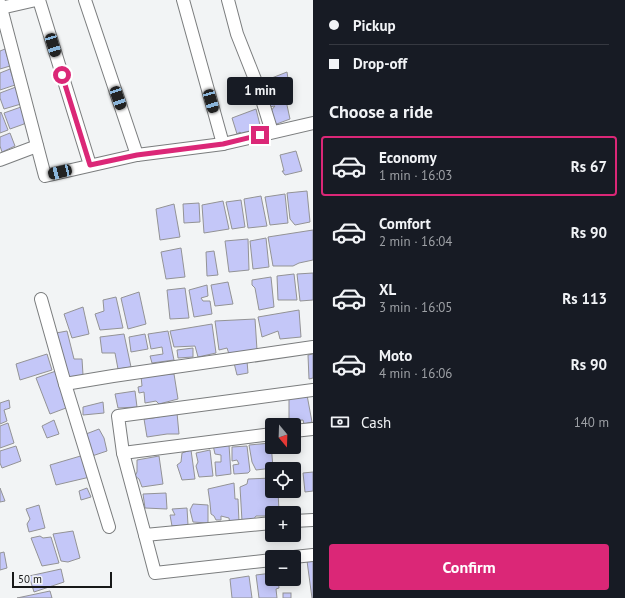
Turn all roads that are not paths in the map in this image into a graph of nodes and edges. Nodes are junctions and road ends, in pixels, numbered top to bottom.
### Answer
1 (36, 0) edge
2 (39, 0) edge
3 (85, 0) edge
4 (183, 0) edge
5 (228, 0) edge
6 (1, 6) edge
7 (313, 122) edge
8 (272, 132) junction
9 (223, 144) junction
10 (37, 146) junction
11 (137, 155) junction
12 (0, 160) edge
13 (90, 165) junction
14 (40, 299) dead end
15 (313, 347) edge
16 (65, 384) junction
17 (313, 390) edge
18 (313, 429) edge
19 (301, 430) edge
20 (265, 435) edge
21 (123, 453) junction
22 (313, 520) edge
23 (301, 521) edge
24 (265, 525) edge
25 (109, 527) dead end
26 (145, 535) junction
27 (313, 555) edge
28 (301, 556) edge
29 (265, 561) edge

1 - 6 street
2 - 13 street
3 - 11 street
4 - 9 street
5 - 8 street
6 - 10 street
7 - 8 street
8 - 9 street
9 - 11 street
10 - 12 street
10 - 13 street
11 - 13 street
14 - 16 street
15 - 16 street
16 - 25 street
17 - 21 street
18 - 19 street
20 - 21 street
21 - 26 street
22 - 23 street
24 - 26 street
26 - 29 street
27 - 28 street

